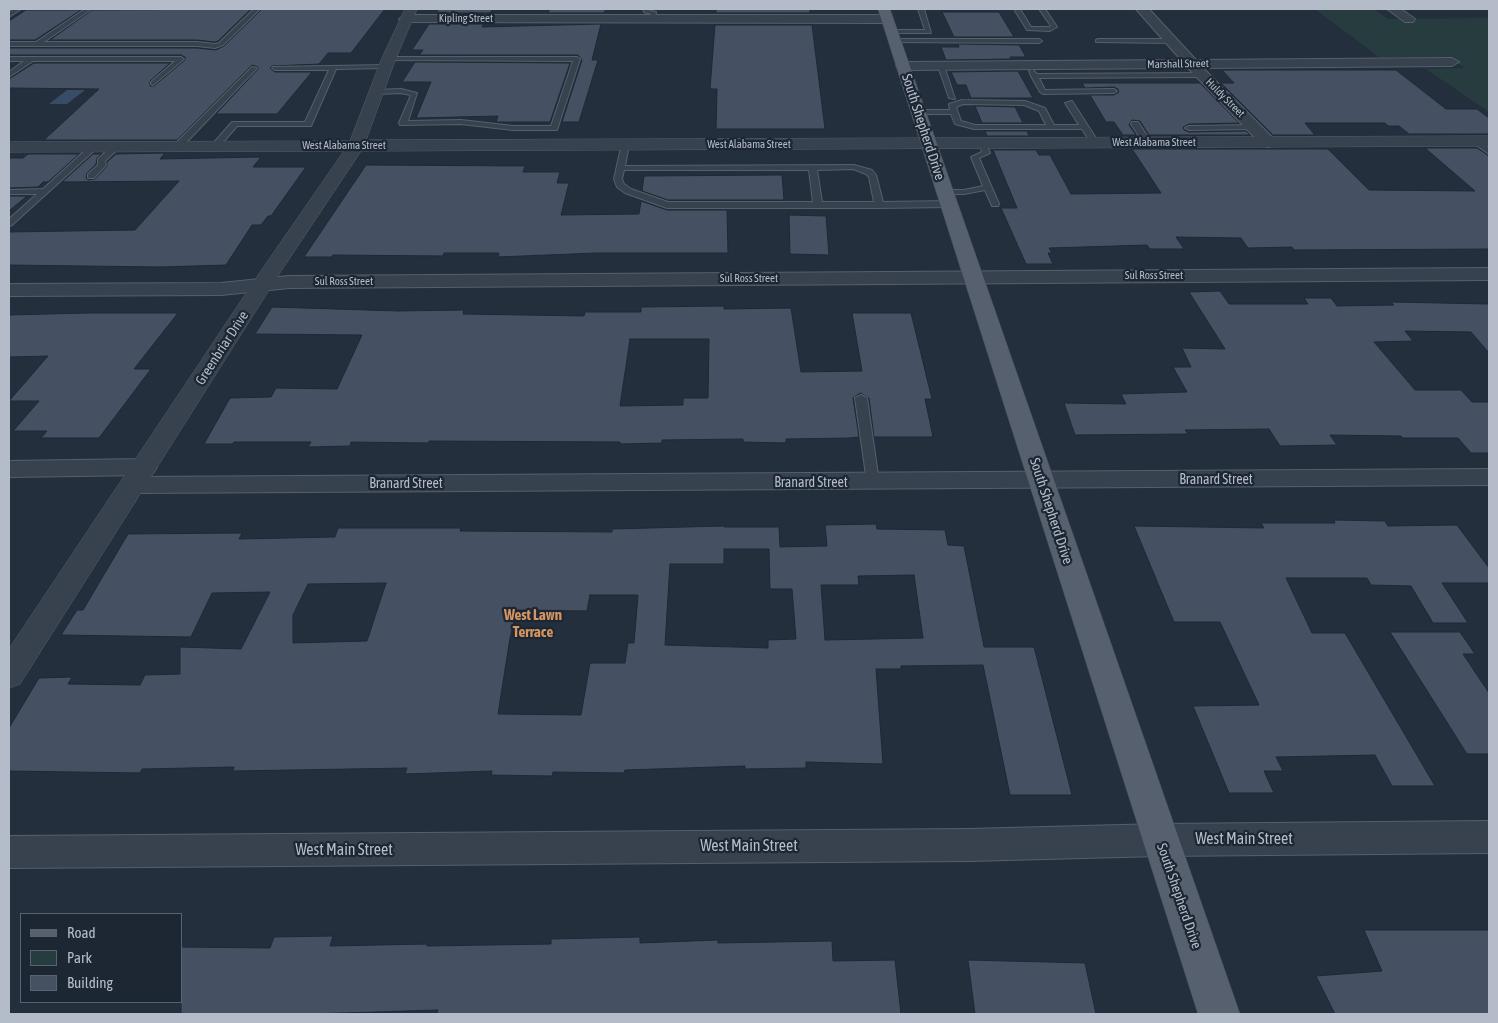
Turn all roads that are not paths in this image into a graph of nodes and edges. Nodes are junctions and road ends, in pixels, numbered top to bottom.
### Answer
1 (18, 9) edge
2 (257, 9) edge
3 (920, 9) edge
4 (1017, 9) edge
5 (1042, 9) edge
6 (1142, 9) edge
7 (1394, 9) edge
8 (87, 10) dead end
9 (408, 14) edge
10 (650, 14) edge
11 (9, 15) edge
12 (1408, 19) dead end
13 (889, 25) edge
14 (1029, 29) junction
15 (1022, 41) junction
16 (1039, 41) dead end
17 (1098, 41) dead end
18 (1171, 41) junction
19 (9, 44) edge
20 (37, 44) junction
21 (9, 59) edge
22 (31, 59) junction
23 (1452, 62) dead end
24 (387, 63) junction
25 (1192, 64) junction
26 (903, 66) junction
27 (941, 66) junction
28 (254, 68) dead end
29 (275, 68) dead end
30 (333, 69) junction
31 (1099, 70) junction
32 (1032, 71) junction
33 (9, 75) edge
34 (1202, 75) junction
35 (153, 83) dead end
36 (376, 92) junction
37 (954, 98) dead end
38 (1069, 103) dead end
39 (918, 112) junction
40 (954, 112) junction
41 (1135, 124) dead end
42 (1085, 127) junction
43 (1254, 127) junction
44 (1039, 128) junction
45 (1189, 128) dead end
46 (1208, 128) junction
47 (1049, 135) junction
48 (1482, 141) edge
49 (1221, 142) junction
50 (1268, 142) junction
51 (1095, 143) junction
52 (1148, 143) junction
53 (929, 144) junction
54 (982, 144) junction
55 (178, 146) junction
56 (216, 146) junction
57 (356, 146) junction
58 (625, 146) junction
59 (9, 147) edge
60 (94, 147) junction
61 (116, 147) junction
62 (1489, 152) edge
63 (812, 167) junction
64 (620, 168) junction
65 (91, 176) dead end
66 (988, 187) junction
67 (44, 191) junction
68 (9, 192) edge
69 (947, 198) junction
70 (995, 204) dead end
71 (818, 205) junction
72 (879, 205) junction
73 (9, 222) edge
74 (1489, 274) edge
75 (973, 278) junction
76 (262, 286) junction
77 (9, 290) edge
78 (861, 398) dead end
79 (9, 469) edge
80 (139, 476) junction
81 (1489, 477) edge
82 (1042, 481) junction
83 (873, 482) junction
84 (9, 675) edge
85 (1489, 837) edge
86 (1160, 840) junction
87 (9, 852) edge
88 (1219, 1014) edge

1 - 11 lane
2 - 20 lane
3 - 13 lane
4 - 14 lane
5 - 14 lane
6 - 18 street, Huldy Street
7 - 12 street
8 - 20 lane
9 - 10 street, Kipling Street
9 - 24 street, Greenbriar Drive
10 - 13 street, Kipling Street
13 - 15 lane
13 - 26 main road, South Shepherd Drive
14 - 15 lane
15 - 16 lane
17 - 18 lane
18 - 25 street, Huldy Street
19 - 20 lane
21 - 22 lane
22 - 33 lane
22 - 35 lane
23 - 25 street, Marshall Street
24 - 30 lane
24 - 36 street, Greenbriar Drive
24 - 36 lane
25 - 31 street, Marshall Street
25 - 34 street, Huldy Street
26 - 27 street, Marshall Street
26 - 39 main road, South Shepherd Drive
27 - 32 street, Marshall Street
27 - 37 lane
28 - 55 lane
29 - 30 lane
30 - 56 lane
31 - 32 street, Marshall Street
31 - 32 lane
31 - 34 lane
34 - 43 street, Huldy Street
36 - 57 street, Greenbriar Drive
38 - 42 lane
39 - 40 lane
39 - 53 main road, South Shepherd Drive
40 - 44 lane
40 - 47 lane
41 - 52 lane
42 - 47 lane
42 - 51 lane
43 - 46 lane
43 - 50 street, Huldy Street
44 - 47 lane
44 - 47 lane
45 - 46 lane
46 - 49 lane
47 - 51 street, West Alabama Street
47 - 54 street, West Alabama Street
48 - 50 street, West Alabama Street
48 - 62 lane
49 - 50 street, West Alabama Street
49 - 52 street, West Alabama Street
51 - 52 street, West Alabama Street
53 - 54 street, West Alabama Street
53 - 58 street, West Alabama Street
53 - 69 main road, South Shepherd Drive
54 - 66 lane
55 - 56 street, West Alabama Street
55 - 61 street, West Alabama Street
56 - 57 street, West Alabama Street
57 - 58 street, West Alabama Street
57 - 76 street, Greenbriar Drive
58 - 64 lane
59 - 60 street, West Alabama Street
60 - 61 street, West Alabama Street
60 - 67 lane
61 - 65 lane
63 - 64 lane
63 - 71 lane
63 - 72 lane
64 - 71 lane
66 - 69 lane
66 - 70 lane
67 - 68 lane
67 - 73 lane
69 - 72 lane
69 - 75 main road, South Shepherd Drive
71 - 72 lane
74 - 75 street, Sul Ross Street
75 - 76 street, Sul Ross Street
75 - 82 main road, South Shepherd Drive
76 - 77 street, Sul Ross Street
76 - 80 street, Greenbriar Drive
78 - 83 lane
79 - 80 street, Branard Street
80 - 83 street, Branard Street
80 - 84 street, Greenbriar Drive
81 - 82 street, Branard Street
82 - 83 street, Branard Street
82 - 86 main road, South Shepherd Drive
85 - 86 street, West Main Street
86 - 87 street, West Main Street
86 - 88 main road, South Shepherd Drive

